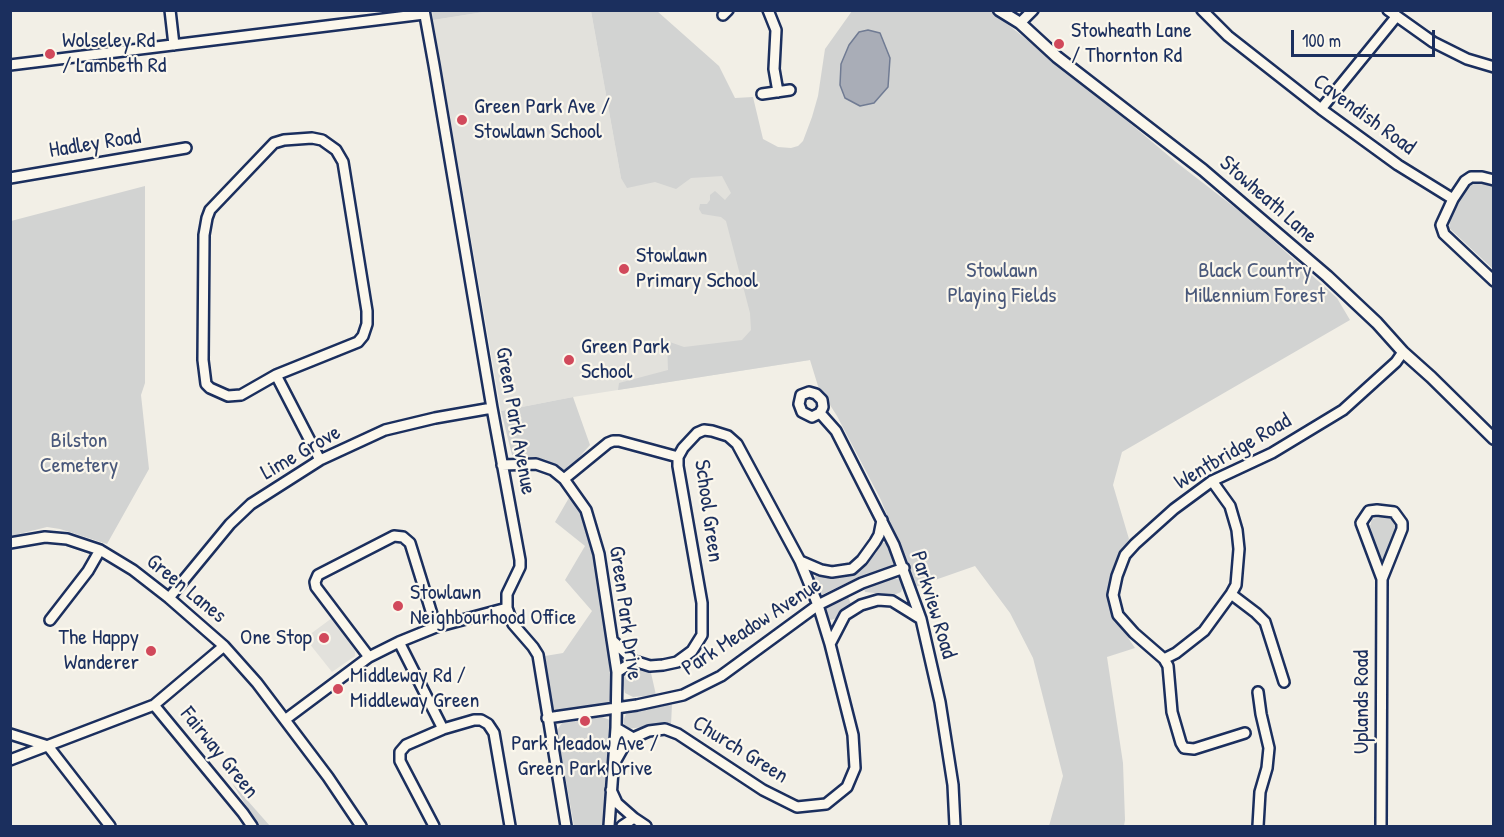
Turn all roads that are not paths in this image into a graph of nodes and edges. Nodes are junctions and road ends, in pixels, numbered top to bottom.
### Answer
1 (170, 10) edge
2 (768, 10) edge
3 (999, 10) edge
4 (1033, 10) edge
5 (1203, 11) edge
6 (424, 12) edge
7 (1392, 14) edge
8 (1020, 23) junction
9 (174, 45) junction
10 (10, 65) edge
11 (1494, 67) edge
12 (790, 90) dead end
13 (778, 92) junction
14 (762, 94) dead end
15 (1321, 109) junction
16 (186, 148) dead end
17 (10, 178) edge
18 (1494, 180) edge
19 (1453, 199) junction
20 (1494, 280) edge
21 (1403, 352) junction
22 (276, 375) junction
23 (492, 408) junction
24 (820, 413) dead end
25 (1494, 439) edge
26 (678, 457) junction
27 (320, 460) junction
28 (502, 465) junction
29 (564, 479) junction
30 (1212, 481) junction
31 (882, 520) junction
32 (10, 543) edge
33 (99, 550) junction
34 (800, 561) junction
35 (904, 568) junction
36 (1382, 579) junction
37 (1232, 594) junction
38 (169, 598) junction
39 (818, 604) junction
40 (507, 608) junction
41 (921, 619) junction
42 (50, 620) dead end
43 (436, 627) junction
44 (612, 639) junction
45 (399, 642) junction
46 (830, 644) junction
47 (224, 646) junction
48 (369, 657) junction
49 (1164, 658) junction
50 (634, 661) junction
51 (617, 672) junction
52 (1284, 682) dead end
53 (1257, 692) dead end
54 (154, 705) junction
55 (616, 708) junction
56 (547, 718) junction
57 (286, 719) junction
58 (616, 728) junction
59 (443, 729) junction
60 (1245, 733) dead end
61 (10, 734) edge
62 (633, 738) junction
63 (48, 746) junction
64 (10, 760) edge
65 (613, 765) junction
66 (611, 790) junction
67 (634, 818) junction
68 (110, 826) edge
69 (252, 826) edge
70 (361, 826) edge
71 (434, 826) edge
72 (510, 826) edge
73 (566, 826) edge
74 (609, 826) edge
75 (622, 826) edge
76 (646, 826) edge
77 (955, 826) edge
78 (1258, 826) edge
79 (1381, 826) edge

1 - 9 street
2 - 13 street
3 - 8 street, Stowheath Lane
4 - 8 street
5 - 15 street, Cavendish Road
6 - 9 street
6 - 23 street, Green Park Avenue
7 - 11 street
7 - 15 street
8 - 21 street, Stowheath Lane
9 - 10 street
12 - 13 street
13 - 14 street
15 - 19 street, Cavendish Road
16 - 17 street, Hadley Road
18 - 19 street
19 - 20 street
21 - 25 street, Stowheath Lane
21 - 30 street, Wentbridge Road
22 - 22 street
22 - 27 street
23 - 27 street, Lime Grove
23 - 28 street, Green Park Avenue
24 - 31 street, Parkview Road
26 - 29 street
26 - 34 street, School Green
26 - 50 street, School Green
27 - 38 street, Lime Grove
28 - 29 street, Green Park Drive
28 - 40 street, Green Park Avenue
29 - 44 street, Green Park Drive
30 - 37 street
30 - 49 street, Wentbridge Road
31 - 34 street
31 - 35 street, Parkview Road
32 - 33 street, Green Lanes
33 - 38 street, Green Lanes
33 - 42 street
34 - 39 street, School Green
35 - 39 street, Park Meadow Avenue
35 - 41 street, Parkview Road
36 - 36 street, Uplands Road
36 - 79 street, Uplands Road
37 - 49 street
37 - 52 street
38 - 47 street, Green Lanes
39 - 46 street, Church Green
39 - 55 street, Park Meadow Avenue
40 - 43 street
40 - 56 street
41 - 46 street
41 - 77 street, Parkview Road
43 - 45 street
43 - 48 street
44 - 50 street
44 - 51 street, Green Park Drive
45 - 48 street
45 - 59 street
46 - 62 street, Church Green
47 - 54 street
47 - 57 street, Green Lanes
48 - 57 street
49 - 60 street
50 - 51 street
51 - 55 street, Green Park Drive
53 - 78 street
54 - 63 street
54 - 69 street, Fairway Green
55 - 56 street, Park Meadow Avenue
55 - 58 street, Green Park Drive
56 - 73 street
57 - 70 street, Green Lanes
58 - 62 street
58 - 65 street, Green Park Drive
59 - 71 street
59 - 72 street
61 - 63 street
62 - 65 street
63 - 64 street
63 - 68 street
65 - 66 street, Green Park Drive
66 - 67 street
66 - 74 street, Green Park Drive
67 - 75 street
67 - 76 street

